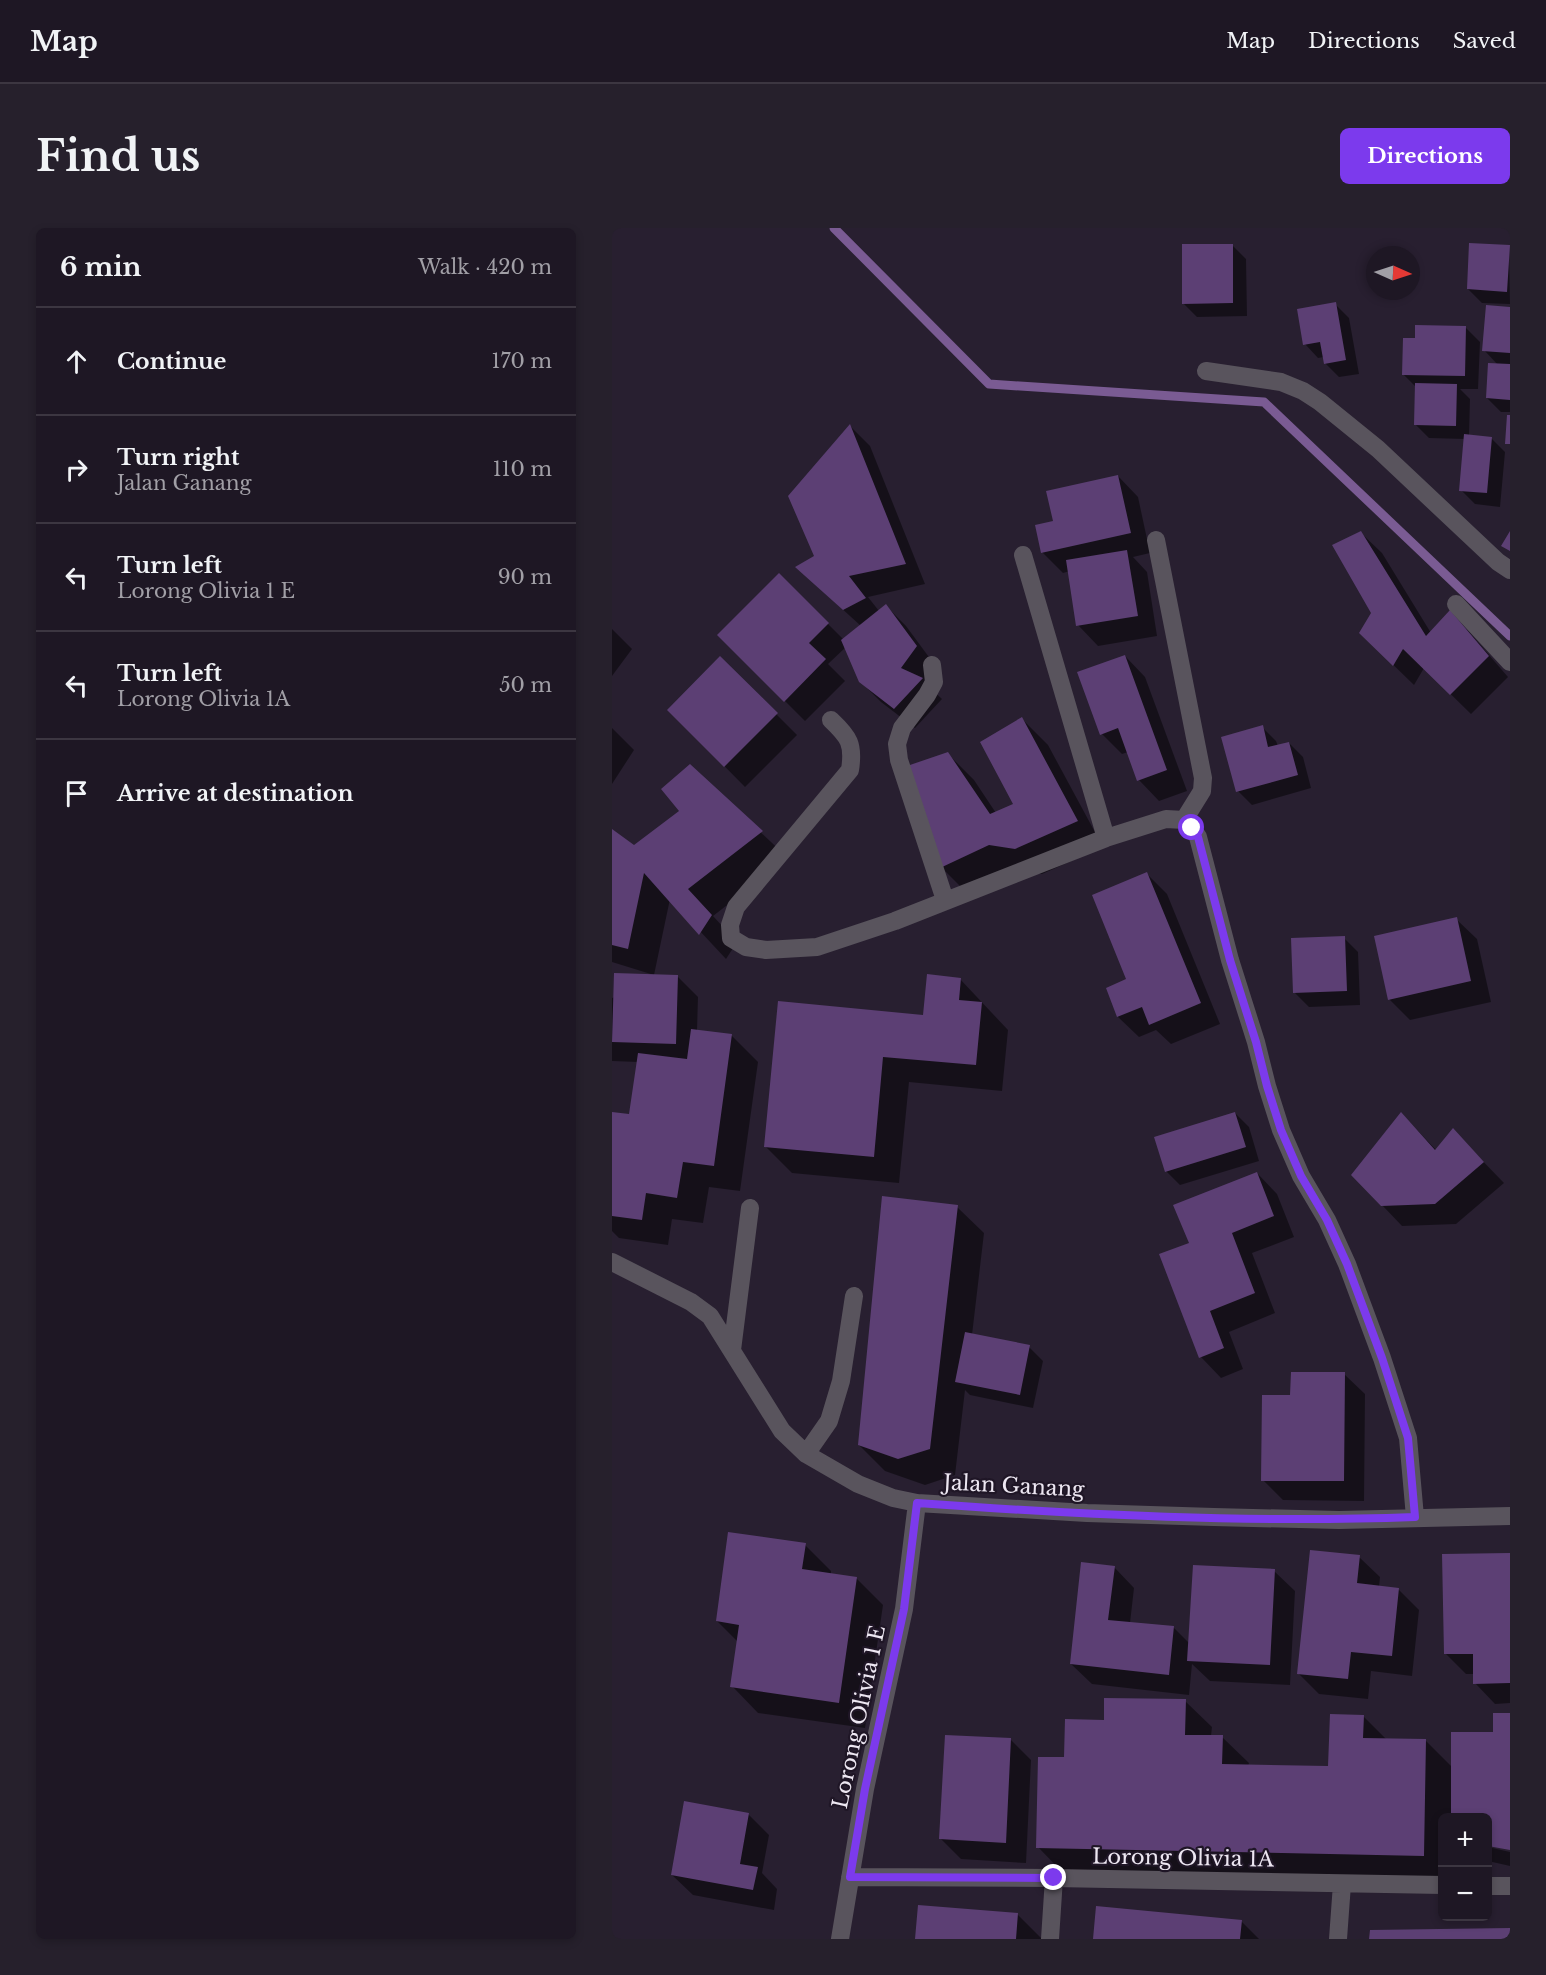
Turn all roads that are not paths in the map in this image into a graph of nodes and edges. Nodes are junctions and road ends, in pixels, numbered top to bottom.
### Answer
1 (1206, 371) dead end
2 (1156, 540) dead end
3 (1023, 555) dead end
4 (1510, 570) edge
5 (1456, 604) dead end
6 (1510, 662) edge
7 (932, 665) dead end
8 (831, 720) dead end
9 (1184, 820) junction
10 (1106, 838) junction
11 (945, 900) junction
12 (750, 1208) dead end
13 (612, 1262) edge
14 (854, 1296) dead end
15 (732, 1350) junction
16 (807, 1454) junction
17 (917, 1503) junction
18 (1510, 1516) edge
19 (1415, 1517) junction
20 (850, 1877) junction
21 (1054, 1878) junction
22 (1342, 1884) junction
23 (1438, 1885) edge
24 (1492, 1886) edge
25 (1510, 1886) edge
26 (840, 1939) edge
27 (1050, 1939) edge
28 (1338, 1939) edge

1 - 4 street
2 - 9 street
3 - 10 street
5 - 6 street
7 - 11 street
8 - 11 street
9 - 10 street
9 - 19 street
10 - 11 street
12 - 15 street
13 - 15 street, Jalan Ganang
14 - 16 street
15 - 16 street, Jalan Ganang
16 - 17 street, Jalan Ganang
17 - 19 street, Jalan Ganang
17 - 20 street, Lorong Olivia 1 E
18 - 19 street, Jalan Ganang
20 - 21 street, Lorong Olivia 1A
20 - 26 street, Lorong Olivia 1 E
21 - 22 street, Lorong Olivia 1A
21 - 27 street
22 - 23 street, Lorong Olivia 1A
22 - 28 street
24 - 25 street

